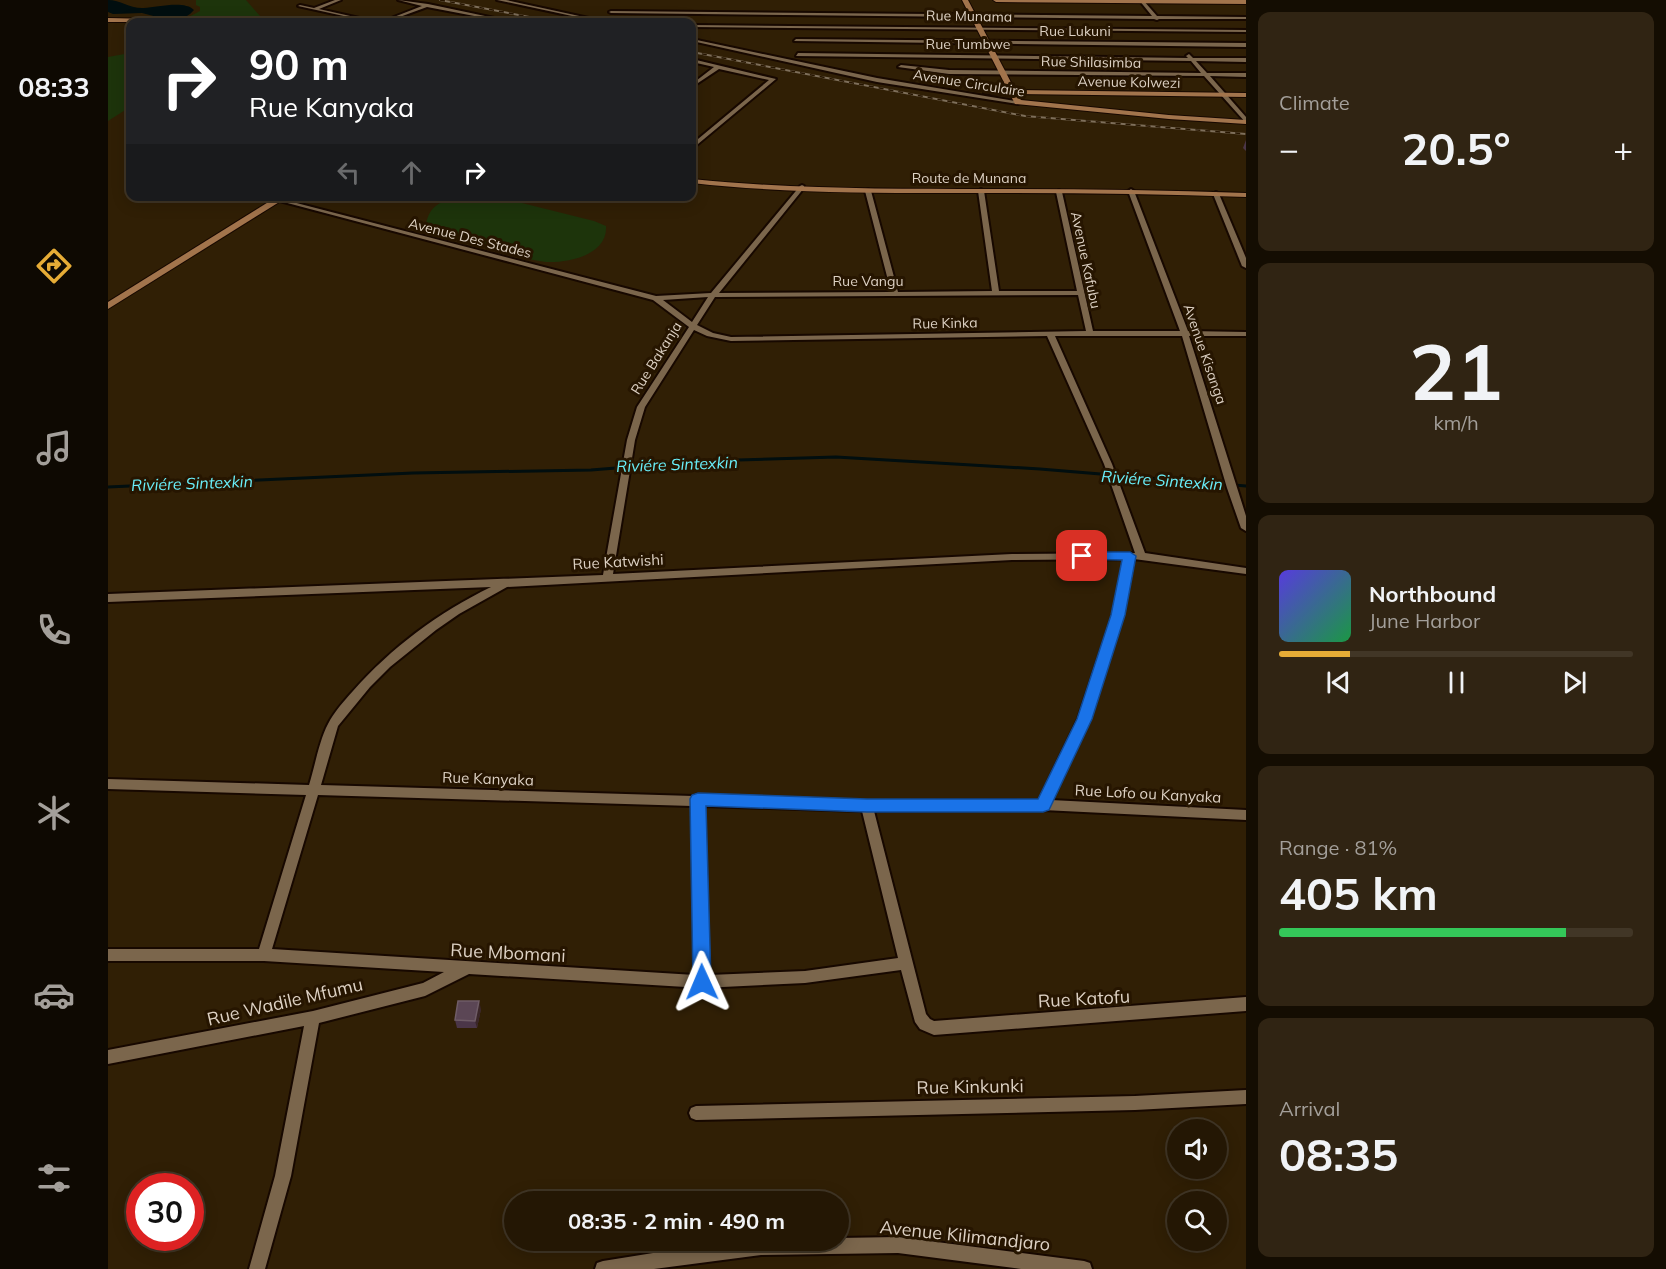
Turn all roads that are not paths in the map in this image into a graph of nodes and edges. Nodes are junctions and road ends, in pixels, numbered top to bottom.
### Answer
1 (339, 0) edge
2 (400, 0) edge
3 (499, 0) edge
4 (613, 0) edge
5 (965, 0) edge
6 (996, 0) edge
7 (1142, 1) edge
8 (1246, 2) edge
9 (428, 5) junction
10 (300, 6) dead end
11 (314, 9) junction
12 (792, 10) junction
13 (611, 12) junction
14 (475, 15) junction
15 (972, 15) junction
16 (1156, 17) junction
17 (356, 18) edge
18 (394, 18) edge
19 (469, 18) edge
20 (490, 18) edge
21 (586, 18) edge
22 (610, 18) edge
23 (1246, 18) edge
24 (108, 20) edge
25 (126, 20) edge
26 (696, 26) edge
27 (793, 26) junction
28 (978, 28) junction
29 (1167, 30) junction
30 (1246, 31) edge
31 (796, 40) junction
32 (696, 41) edge
33 (986, 42) junction
34 (1179, 44) junction
35 (1246, 45) edge
36 (798, 55) junction
37 (993, 56) junction
38 (1192, 59) junction
39 (1246, 60) edge
40 (696, 63) edge
41 (798, 63) junction
42 (718, 67) junction
43 (901, 68) dead end
44 (1002, 73) junction
45 (1206, 75) junction
46 (1246, 75) edge
47 (696, 83) edge
48 (945, 91) junction
49 (1012, 92) junction
50 (1223, 95) junction
51 (1246, 95) edge
52 (1018, 102) junction
53 (1246, 122) edge
54 (696, 144) edge
55 (696, 181) edge
56 (802, 187) junction
57 (868, 191) junction
58 (981, 191) junction
59 (1059, 192) junction
60 (1131, 192) junction
61 (1216, 194) junction
62 (1246, 195) edge
63 (277, 201) edge
64 (293, 201) edge
65 (1246, 266) edge
66 (996, 293) junction
67 (1080, 293) junction
68 (895, 294) junction
69 (713, 295) junction
70 (656, 298) junction
71 (108, 306) edge
72 (692, 326) junction
73 (1090, 333) junction
74 (1050, 334) junction
75 (1185, 334) junction
76 (1246, 334) edge
77 (1246, 528) edge
78 (1135, 556) junction
79 (1246, 571) edge
80 (608, 577) junction
81 (509, 583) junction
82 (108, 598) edge
83 (108, 784) edge
84 (315, 789) junction
85 (698, 799) junction
86 (1043, 805) junction
87 (867, 806) junction
88 (1246, 815) edge
89 (264, 955) junction
90 (108, 956) edge
91 (906, 963) junction
92 (466, 969) junction
93 (702, 982) junction
94 (1246, 1004) edge
95 (313, 1018) junction
96 (108, 1057) edge
97 (1246, 1097) edge
98 (696, 1113) dead end
99 (628, 1268) edge
100 (257, 1269) edge
101 (603, 1269) edge
102 (1084, 1269) edge

1 - 11 street
2 - 9 street
3 - 21 street
4 - 13 street
5 - 15 street
6 - 7 street
7 - 8 street
7 - 16 street
9 - 14 street
9 - 18 street
10 - 11 street
11 - 17 street
12 - 13 street
12 - 15 street
12 - 27 street
13 - 22 street
14 - 19 street
14 - 20 street
15 - 16 street
15 - 28 street
16 - 23 street
16 - 29 street
24 - 25 street
26 - 27 street, Rue Munama
27 - 28 street, Rue Munama
27 - 31 street
28 - 29 street, Rue Munama
28 - 33 street
29 - 30 street, Rue Munama
29 - 34 street
31 - 33 street, Rue Lukuni
31 - 36 street
32 - 41 street, Avenue Circulaire
33 - 34 street, Rue Lukuni
33 - 37 street
34 - 35 street, Rue Lukuni
34 - 38 street
36 - 37 street, Rue Tumbwe
36 - 41 street
37 - 38 street, Rue Tumbwe
37 - 44 street
38 - 39 street, Rue Tumbwe
38 - 45 street
40 - 42 street
41 - 48 street, Avenue Circulaire
42 - 47 street
42 - 54 street
43 - 44 street, Rue Shilasimba
44 - 45 street, Rue Shilasimba
44 - 49 street
45 - 46 street, Rue Shilasimba
45 - 50 street
48 - 49 street
48 - 52 street, Avenue Circulaire
49 - 50 street, Avenue Kolwezi
49 - 52 street
50 - 51 street, Avenue Kolwezi
50 - 53 street
52 - 53 street, Avenue Circulaire
55 - 56 street, Route de Munana
56 - 57 street, Route de Munana
56 - 69 street, Rue Bakanja
57 - 58 street, Route de Munana
57 - 68 street
58 - 59 street, Route de Munana
58 - 66 street
59 - 60 street, Route de Munana
59 - 67 street, Avenue Kafubu
60 - 61 street, Route de Munana
60 - 75 street, Avenue Kisanga
61 - 62 street, Route de Munana
61 - 65 street
63 - 71 street
64 - 70 street, Avenue Des Stades
66 - 67 street, Rue Vangu
66 - 68 street, Rue Vangu
67 - 73 street, Avenue Kafubu
68 - 69 street, Rue Vangu
69 - 70 street, Rue Vangu
69 - 72 street, Rue Bakanja
70 - 72 street, Rue Kinka
72 - 74 street, Rue Kinka
72 - 80 street, Rue Bakanja
73 - 74 street, Rue Kinka
73 - 75 street, Rue Kinka
74 - 78 street
75 - 76 street, Rue Kinka
75 - 77 street, Avenue Kisanga
78 - 79 street, Rue Katwishi
78 - 80 street, Rue Katwishi
78 - 86 street
80 - 81 street, Rue Katwishi
81 - 82 street, Rue Katwishi
81 - 84 street
83 - 84 street, Rue Kanyaka
84 - 85 street, Rue Kanyaka
84 - 89 street
85 - 87 street, Rue Kanyaka
85 - 93 street
86 - 87 street, Rue Lofo ou Kanyaka
86 - 88 street, Rue Lofo ou Kanyaka
87 - 91 street
89 - 90 street, Rue Mbomani
89 - 92 street, Rue Mbomani
91 - 93 street, Rue Mbomani
91 - 94 street, Rue Katofu
92 - 93 street, Rue Mbomani
92 - 95 street, Rue Wadile Mfumu
95 - 96 street, Rue Wadile Mfumu
95 - 100 street
97 - 98 street, Rue Kinkunki
99 - 101 street, Avenue Kilimandjaro
99 - 102 street, Avenue Kilimandjaro

